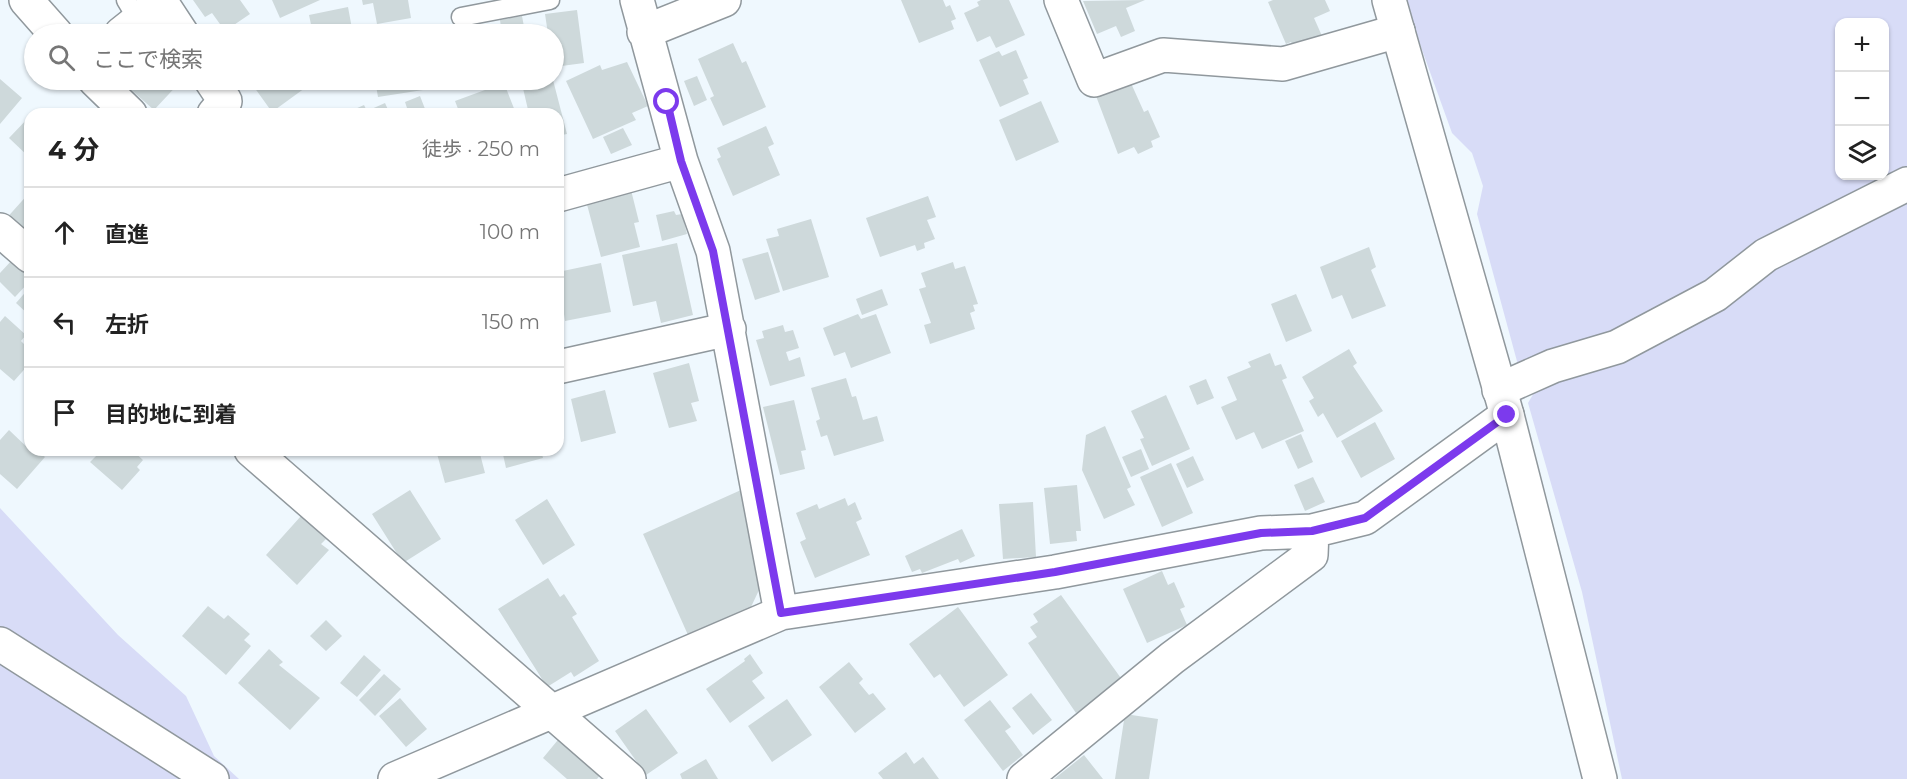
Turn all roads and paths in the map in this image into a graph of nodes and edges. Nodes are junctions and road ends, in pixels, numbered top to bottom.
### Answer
1 (26, 0) edge
2 (550, 0) edge
3 (637, 0) edge
4 (724, 0) edge
5 (1061, 0) edge
6 (1389, 0) edge
7 (142, 11) edge
8 (460, 17) dead end
9 (47, 24) edge
10 (165, 24) edge
11 (1398, 31) junction
12 (644, 32) junction
13 (105, 90) edge
14 (217, 90) edge
15 (124, 108) edge
16 (220, 108) edge
17 (681, 161) junction
18 (1907, 184) edge
19 (564, 193) edge
20 (0, 230) edge
21 (24, 251) edge
22 (729, 329) junction
23 (564, 366) edge
24 (1503, 402) junction
25 (258, 456) edge
26 (1312, 531) junction
27 (781, 613) junction
28 (0, 644) edge
29 (552, 712) junction
30 (213, 779) edge
31 (395, 779) edge
32 (629, 779) edge
33 (1024, 779) edge
34 (1600, 779) edge

1 - 9 street
2 - 8 lane
3 - 12 street
4 - 12 street
5 - 11 street
6 - 11 street
7 - 10 street
11 - 24 street
12 - 17 street
13 - 15 street
14 - 16 street
17 - 19 street
17 - 22 street
18 - 24 street
20 - 21 street
22 - 23 street
22 - 27 street
24 - 26 street
24 - 34 street
25 - 29 street
26 - 27 street
26 - 33 street
27 - 29 street
28 - 30 street
29 - 31 street
29 - 32 street

